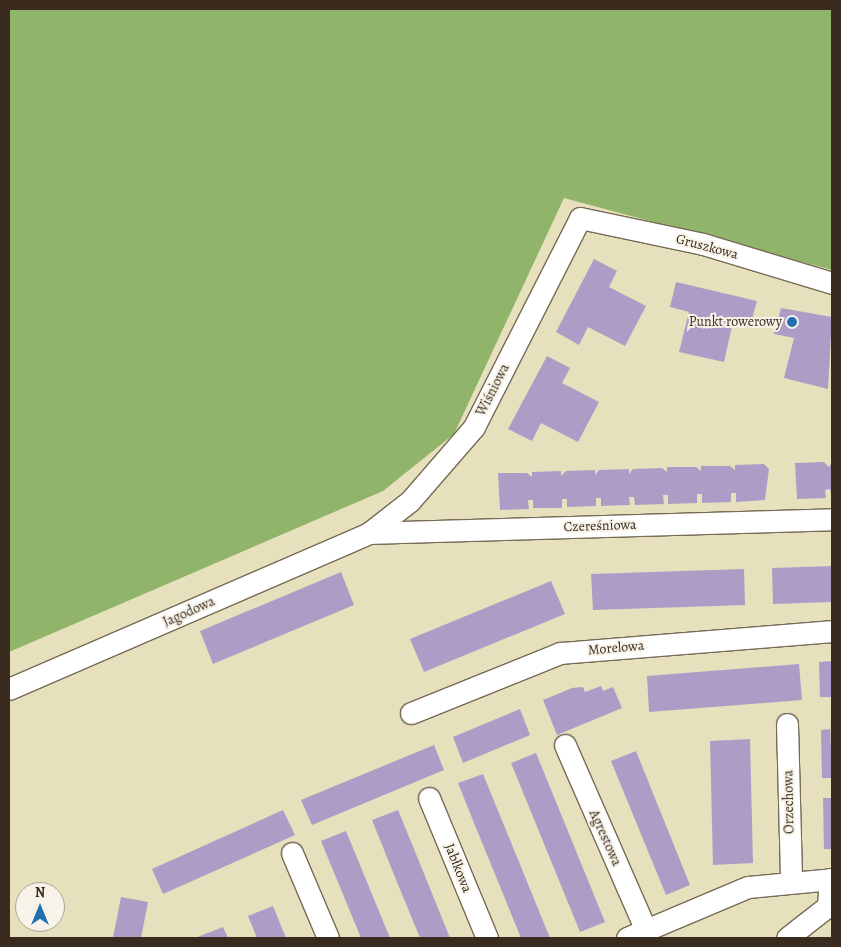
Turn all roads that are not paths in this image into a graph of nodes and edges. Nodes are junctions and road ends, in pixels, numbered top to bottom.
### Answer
1 (580, 218) joint
2 (832, 283) edge
3 (832, 519) edge
4 (369, 533) junction
5 (832, 631) edge
6 (9, 689) edge
7 (412, 713) dead end
8 (787, 724) dead end
9 (565, 745) dead end
10 (429, 798) dead end
11 (292, 853) dead end
12 (831, 879) edge
13 (790, 880) junction
14 (636, 934) edge
15 (328, 938) edge
16 (487, 938) edge
17 (787, 938) edge

1 - 2 street, Gruszkowa
1 - 4 street, Wiśniowa
3 - 4 street, Czereśniowa
4 - 6 street, Jagodowa
5 - 7 street, Morelowa
8 - 13 street, Orzechowa
9 - 14 street, Agrestowa
10 - 16 street, Jabłkowa
11 - 15 street
12 - 13 street
12 - 17 street
13 - 14 street

